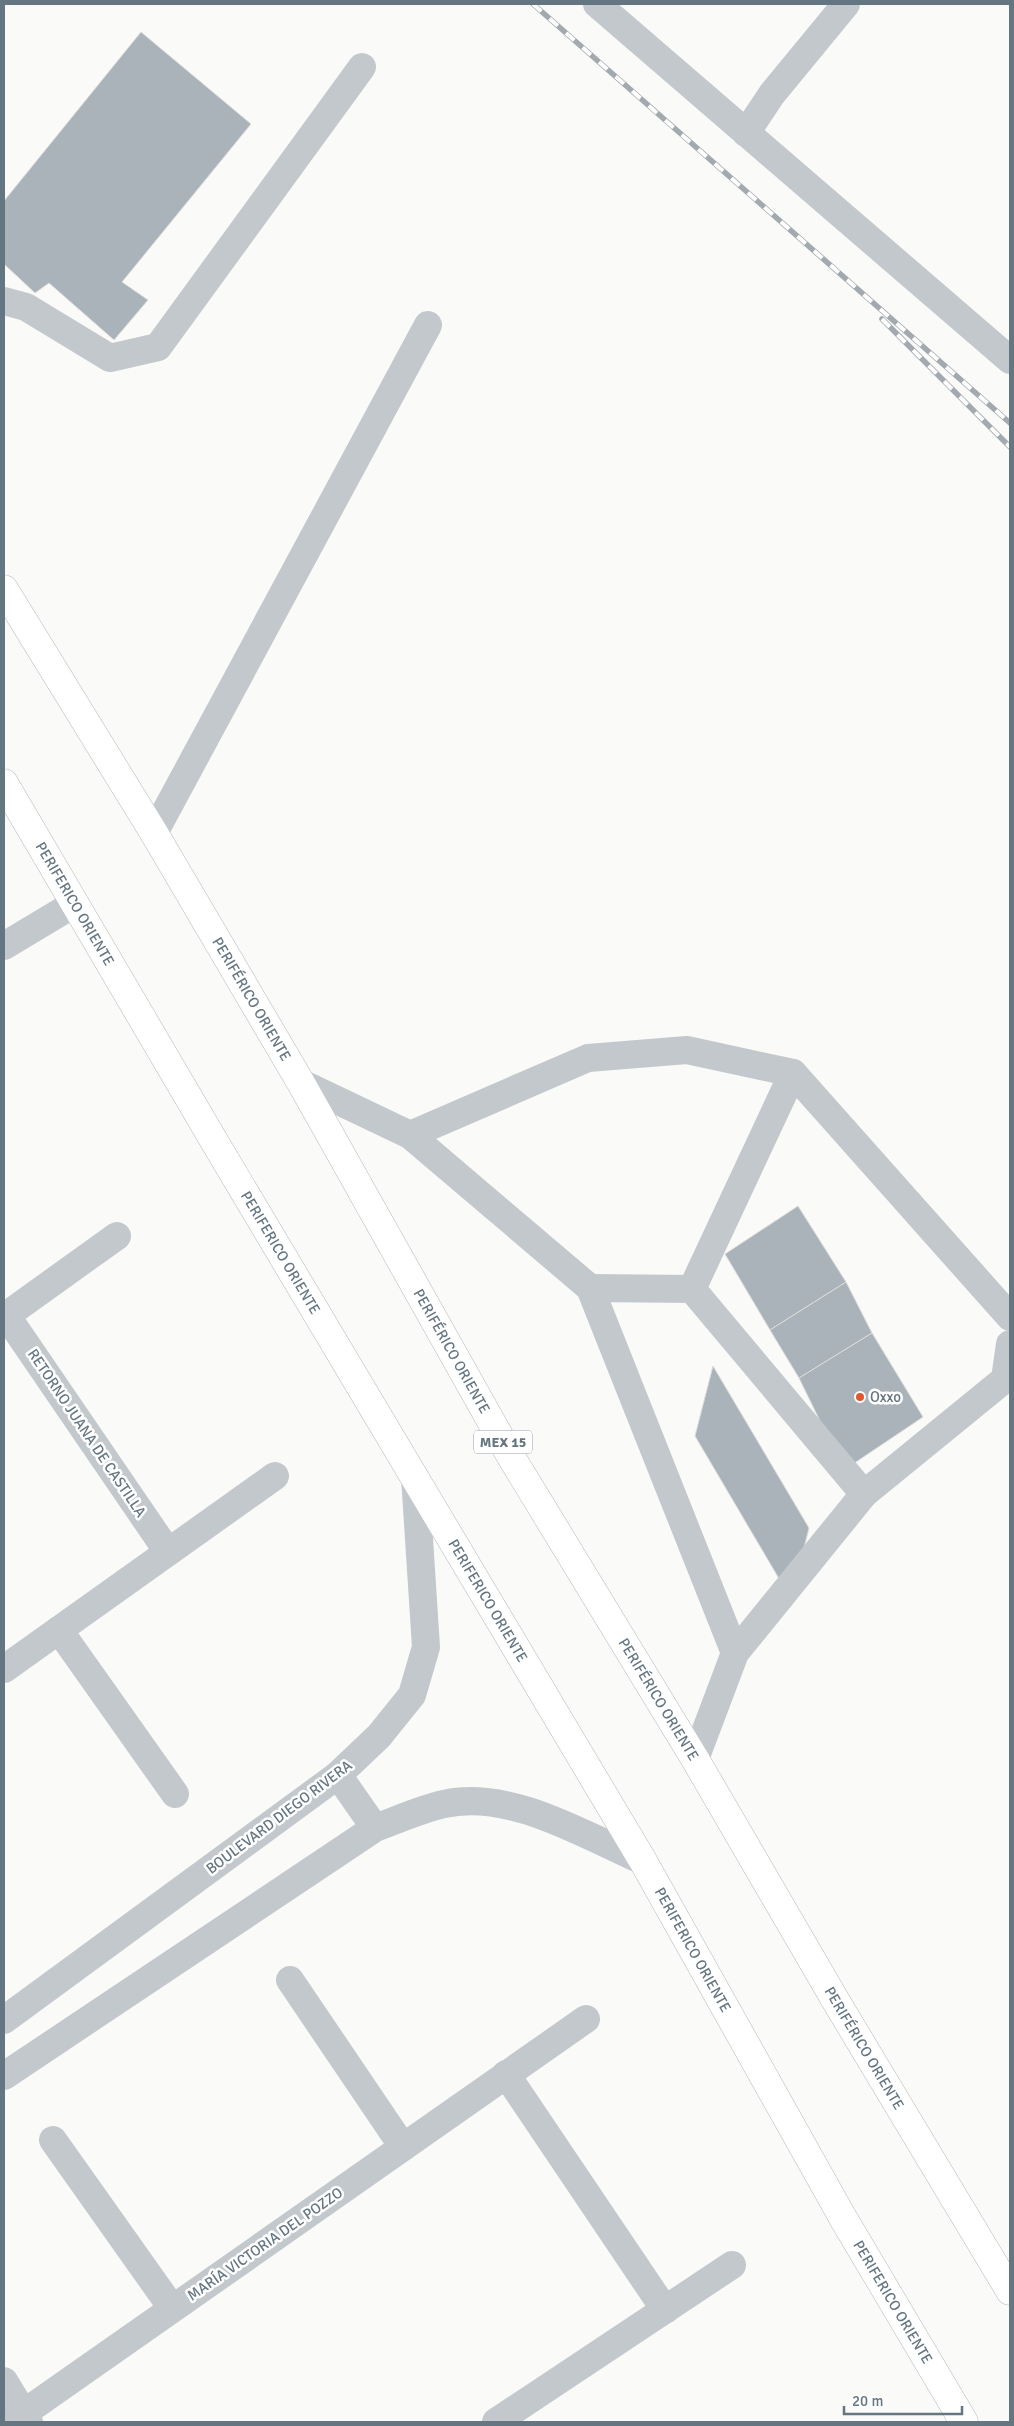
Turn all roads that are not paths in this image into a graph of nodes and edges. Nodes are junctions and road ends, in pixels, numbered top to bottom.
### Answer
1 (597, 4) edge
2 (846, 4) edge
3 (362, 67) dead end
4 (746, 132) junction
5 (4, 301) edge
6 (428, 325) dead end
7 (1010, 360) edge
8 (4, 589) edge
9 (4, 783) edge
10 (154, 833) junction
11 (74, 904) junction
12 (4, 946) edge
13 (793, 1073) junction
14 (301, 1083) junction
15 (410, 1135) junction
16 (117, 1236) dead end
17 (590, 1288) junction
18 (692, 1289) junction
19 (5, 1316) edge
20 (1010, 1317) edge
21 (1010, 1344) edge
22 (275, 1476) dead end
23 (415, 1477) junction
24 (864, 1494) junction
25 (168, 1552) junction
26 (59, 1630) junction
27 (734, 1653) junction
28 (4, 1669) edge
29 (695, 1759) junction
30 (338, 1775) junction
31 (175, 1794) dead end
32 (375, 1828) junction
33 (642, 1861) junction
34 (290, 1980) dead end
35 (586, 2019) dead end
36 (4, 2020) edge
37 (506, 2074) junction
38 (4, 2076) edge
39 (54, 2140) dead end
40 (403, 2147) junction
41 (732, 2265) dead end
42 (1010, 2290) edge
43 (172, 2308) junction
44 (665, 2310) junction
45 (4, 2381) edge
46 (21, 2419) edge
47 (496, 2422) edge
48 (964, 2422) edge

1 - 4 street
2 - 4 street
3 - 5 street
4 - 7 street
6 - 10 street
8 - 10 highway, PERIFÉRICO ORIENTE / MEX 15
9 - 11 highway, PERIFERICO ORIENTE
10 - 14 highway, PERIFÉRICO ORIENTE / MEX 15
11 - 12 street
11 - 23 highway, PERIFERICO ORIENTE
13 - 15 street
13 - 18 street
13 - 20 street
14 - 15 street
14 - 29 highway, PERIFÉRICO ORIENTE / MEX 15
15 - 17 street
16 - 19 street, RETORNO JUANA DE CASTILLA
17 - 18 street
17 - 27 street
18 - 24 street
19 - 25 street, RETORNO JUANA DE CASTILLA
21 - 24 street
22 - 25 street
23 - 30 street, BOULEVARD DIEGO RIVERA
23 - 33 highway, PERIFERICO ORIENTE
24 - 27 street
25 - 26 street
26 - 28 street
26 - 31 street
27 - 29 street
29 - 42 highway, PERIFÉRICO ORIENTE / MEX 15
30 - 32 street
30 - 36 street, BOULEVARD DIEGO RIVERA
32 - 33 street
32 - 38 street
33 - 48 highway, PERIFERICO ORIENTE
34 - 40 street
35 - 37 street, MARÍA VICTORIA DEL POZZO
37 - 40 street, MARÍA VICTORIA DEL POZZO
37 - 44 street
39 - 43 street
40 - 43 street, MARÍA VICTORIA DEL POZZO
41 - 44 street
43 - 46 street, MARÍA VICTORIA DEL POZZO
44 - 47 street
45 - 46 street

